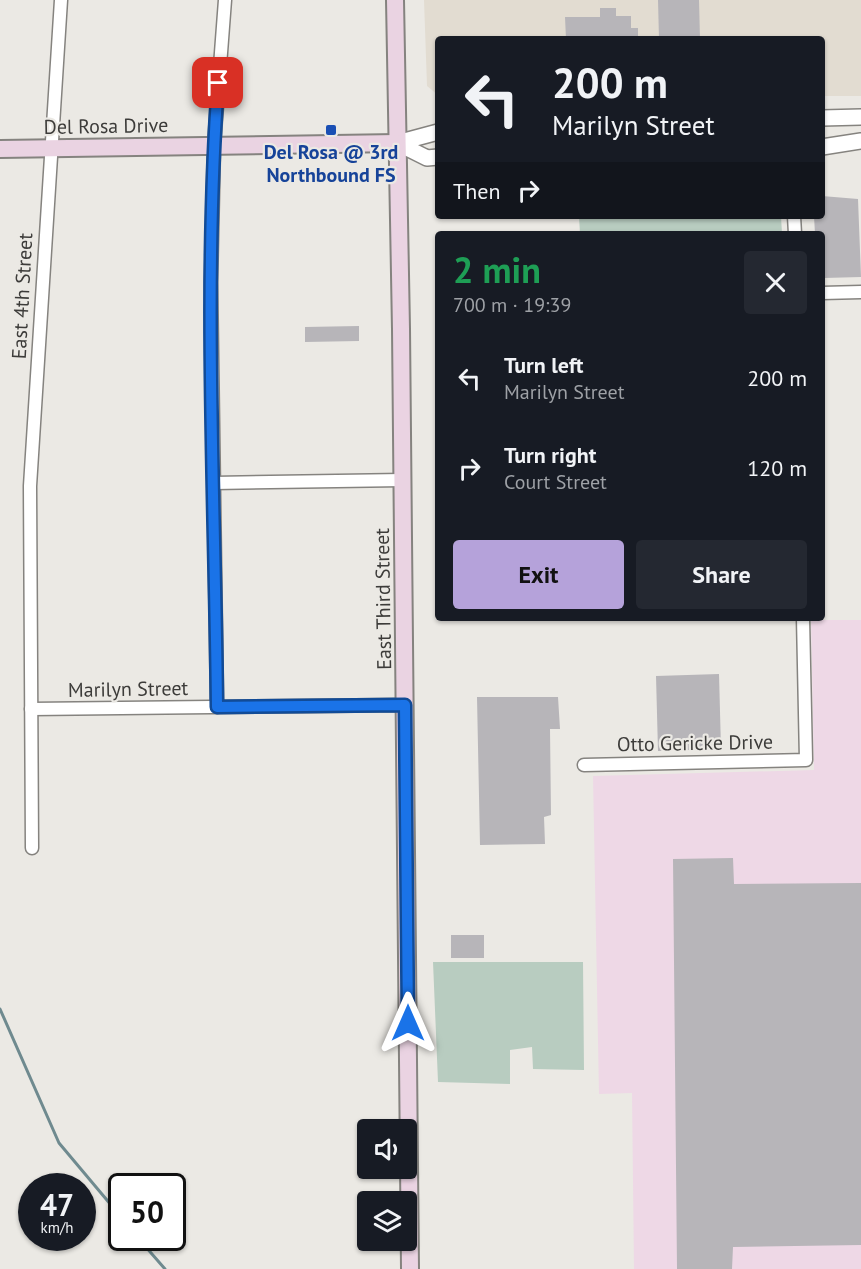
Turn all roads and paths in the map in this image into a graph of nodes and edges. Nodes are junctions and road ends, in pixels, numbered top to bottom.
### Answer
1 (61, 0) edge
2 (225, 0) edge
3 (395, 0) edge
4 (861, 117) edge
5 (825, 118) edge
6 (435, 133) edge
7 (861, 141) edge
8 (397, 142) junction
9 (214, 145) junction
10 (825, 147) edge
11 (0, 149) edge
12 (50, 149) junction
13 (435, 157) edge
14 (861, 292) edge
15 (825, 293) edge
16 (403, 480) junction
17 (214, 483) junction
18 (803, 621) edge
19 (405, 705) junction
20 (217, 707) junction
21 (31, 709) junction
22 (584, 765) dead end
23 (32, 848) dead end
24 (410, 1269) edge

1 - 12 street, East 4th Street
2 - 9 street
3 - 8 main road, East Third Street
4 - 5 street
6 - 8 street
7 - 10 street
8 - 9 main road, Del Rosa Drive
8 - 13 street
8 - 16 main road, East Third Street
9 - 12 main road, Del Rosa Drive
9 - 17 street
11 - 12 main road, Del Rosa Drive
12 - 21 street, East 4th Street
14 - 15 street
16 - 17 street
16 - 19 main road, East Third Street
17 - 20 street
18 - 22 street, Otto Gericke Drive
19 - 20 street, Marilyn Street
19 - 24 main road, East Third Street
20 - 21 street, Marilyn Street
21 - 23 street, East 4th Street

